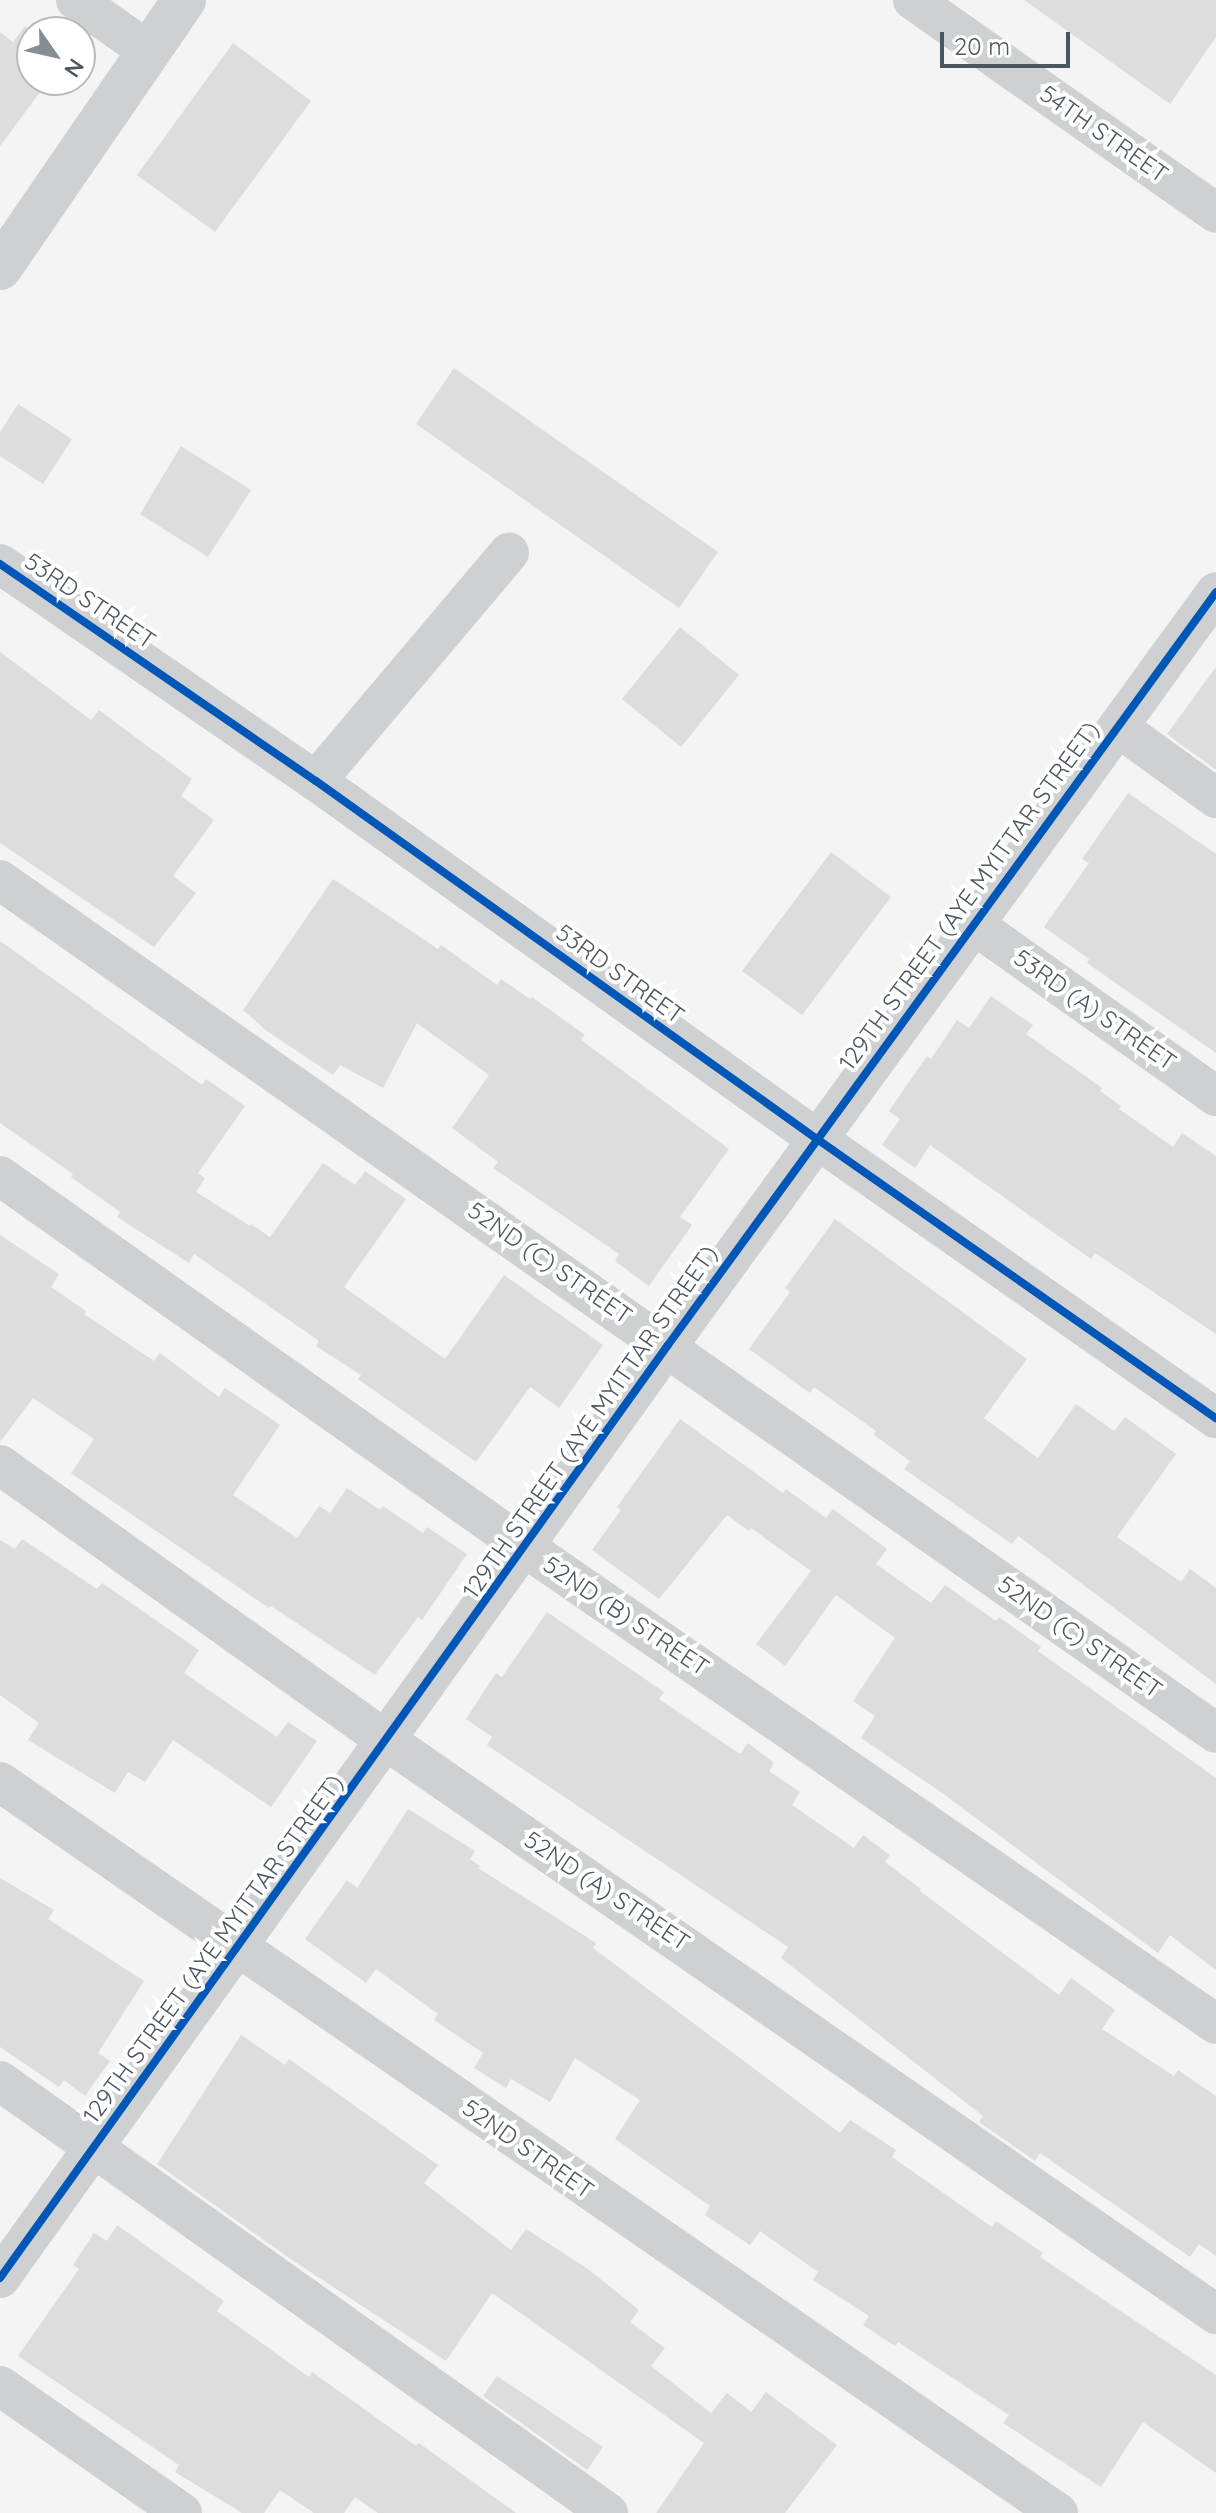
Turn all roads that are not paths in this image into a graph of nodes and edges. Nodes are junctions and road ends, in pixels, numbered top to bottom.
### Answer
1 (76, 0) edge
2 (184, 0) edge
3 (913, 0) edge
4 (148, 51) junction
5 (1216, 213) edge
6 (3, 259) edge
7 (509, 553) dead end
8 (0, 564) edge
9 (1216, 592) edge
10 (1118, 727) junction
11 (316, 781) junction
12 (1216, 798) edge
13 (0, 880) edge
14 (973, 924) junction
15 (1216, 1096) edge
16 (817, 1139) junction
17 (0, 1176) edge
18 (668, 1345) junction
19 (1216, 1418) edge
20 (0, 1465) edge
21 (526, 1548) junction
22 (1216, 1733) edge
23 (387, 1741) junction
24 (0, 1782) edge
25 (238, 1948) junction
26 (1216, 2024) edge
27 (0, 2081) edge
28 (95, 2147) junction
29 (0, 2278) edge
30 (1216, 2314) edge
31 (0, 2386) edge
32 (182, 2513) edge
33 (608, 2513) edge
34 (1058, 2513) edge

1 - 4 street
2 - 4 street
3 - 5 street, 54TH STREET
4 - 6 street
7 - 11 street
8 - 11 street, 53RD STREET
9 - 10 street, 129TH STREET (AYE MYITTAR STREET)
10 - 12 street
10 - 14 street, 129TH STREET (AYE MYITTAR STREET)
11 - 16 street, 53RD STREET
13 - 18 street, 52ND (C) STREET
14 - 15 street, 53RD (A) STREET
14 - 16 street, 129TH STREET (AYE MYITTAR STREET)
16 - 18 street, 129TH STREET (AYE MYITTAR STREET)
16 - 19 street, 53RD STREET
17 - 21 street, 52ND (B) STREET
18 - 21 street, 129TH STREET (AYE MYITTAR STREET)
18 - 22 street, 52ND (C) STREET
20 - 23 street, 52ND (A) STREET
21 - 23 street, 129TH STREET (AYE MYITTAR STREET)
21 - 26 street, 52ND (B) STREET
23 - 25 street, 129TH STREET (AYE MYITTAR STREET)
23 - 30 street, 52ND (A) STREET
24 - 25 street, 52ND STREET
25 - 28 street, 129TH STREET (AYE MYITTAR STREET)
25 - 34 street, 52ND STREET
27 - 28 street
28 - 29 street, 129TH STREET (AYE MYITTAR STREET)
28 - 33 street
31 - 32 street

